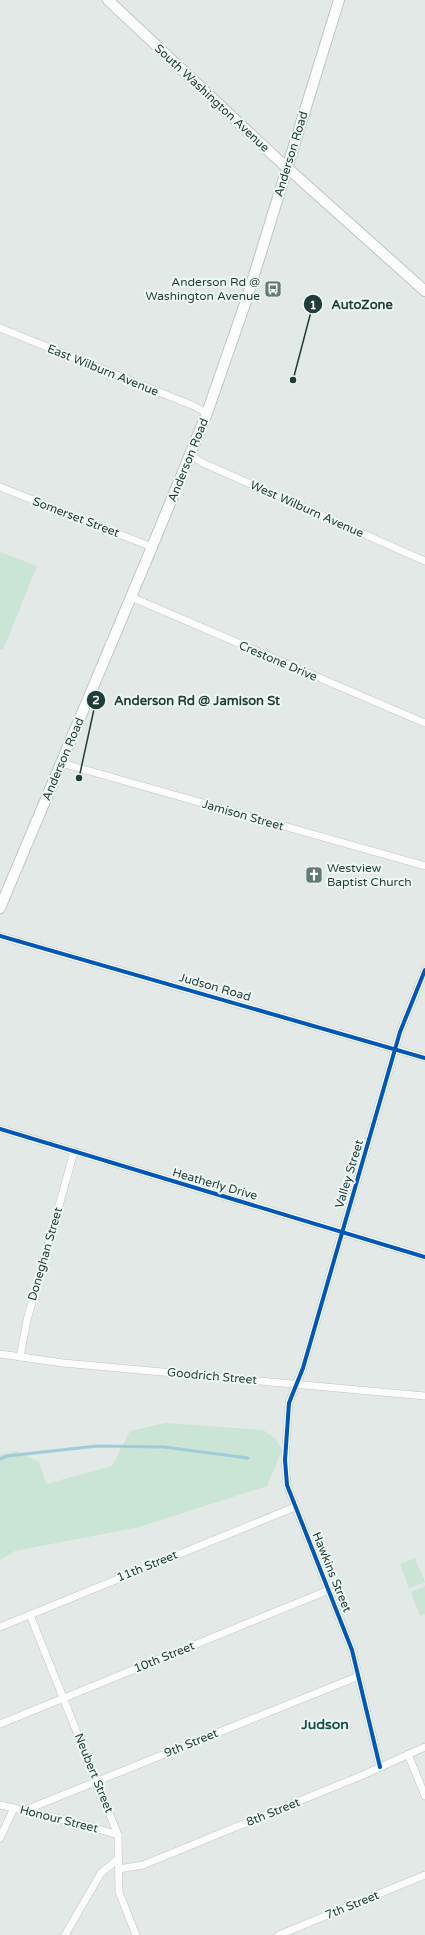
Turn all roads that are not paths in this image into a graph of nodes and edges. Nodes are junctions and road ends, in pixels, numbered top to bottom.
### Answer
1 (108, 0) edge
2 (339, 0) edge
3 (287, 168) junction
4 (425, 290) edge
5 (0, 328) edge
6 (207, 413) junction
7 (190, 455) junction
8 (0, 487) edge
9 (152, 547) junction
10 (425, 560) edge
11 (131, 597) junction
12 (425, 723) edge
13 (61, 763) junction
14 (425, 866) edge
15 (0, 908) edge
16 (0, 936) edge
17 (425, 970) edge
18 (395, 1049) junction
19 (425, 1058) edge
20 (0, 1129) edge
21 (74, 1152) junction
22 (342, 1232) junction
23 (425, 1257) edge
24 (0, 1354) edge
25 (20, 1357) junction
26 (296, 1384) junction
27 (425, 1396) edge
28 (295, 1507) junction
29 (329, 1590) junction
30 (30, 1615) junction
31 (0, 1627) edge
32 (359, 1676) junction
33 (64, 1698) junction
34 (0, 1724) edge
35 (425, 1748) edge
36 (408, 1754) junction
37 (380, 1767) junction
38 (97, 1781) junction
39 (425, 1796) edge
40 (0, 1805) edge
41 (14, 1808) junction
42 (23, 1811) junction
43 (118, 1835) junction
44 (0, 1838) edge
45 (118, 1859) junction
46 (119, 1869) junction
47 (425, 1875) edge
48 (65, 1935) edge
49 (136, 1935) edge
50 (279, 1935) edge

1 - 3 main road, South Washington Avenue
2 - 3 main road, Anderson Road
3 - 4 main road, South Washington Avenue
3 - 6 main road, Anderson Road
5 - 6 street, East Wilburn Avenue
6 - 7 main road, Anderson Road
7 - 9 main road, Anderson Road
7 - 10 street, West Wilburn Avenue
8 - 9 street, Somerset Street
9 - 11 main road, Anderson Road
11 - 12 street, Crestone Drive
11 - 13 main road, Anderson Road
13 - 14 street, Jamison Street
13 - 15 main road, Anderson Road
16 - 18 street, Judson Road
17 - 18 street, Valley Street
18 - 19 street, Judson Road
18 - 22 street, Valley Street
20 - 21 street, Heatherly Drive
21 - 22 street, Heatherly Drive
21 - 25 street, Doneghan Street
22 - 23 street, Heatherly Drive
22 - 26 street, Valley Street
24 - 25 street, Goodrich Street
25 - 26 street, Goodrich Street
26 - 27 street, Goodrich Street
26 - 28 street, Hawkins Street
28 - 29 street, Hawkins Street
28 - 30 street, 11th Street
29 - 32 street, Hawkins Street
29 - 33 street, 10th Street
30 - 31 street, 11th Street
30 - 33 street, Neubert Street
32 - 37 street, Hawkins Street
32 - 38 street, 9th Street
33 - 34 street, 10th Street
33 - 38 street, Neubert Street
35 - 36 street, 8th Street
36 - 37 street, 8th Street
36 - 39 street
37 - 46 street, 8th Street
38 - 42 street, 9th Street
38 - 43 street, Neubert Street
40 - 41 street, Honour Street
41 - 42 street, Honour Street
41 - 44 street
42 - 43 street, Honour Street
43 - 45 street, Neubert Street
45 - 46 street, Neubert Street
45 - 48 street
46 - 49 street, Neubert Street
47 - 50 street, 7th Street

